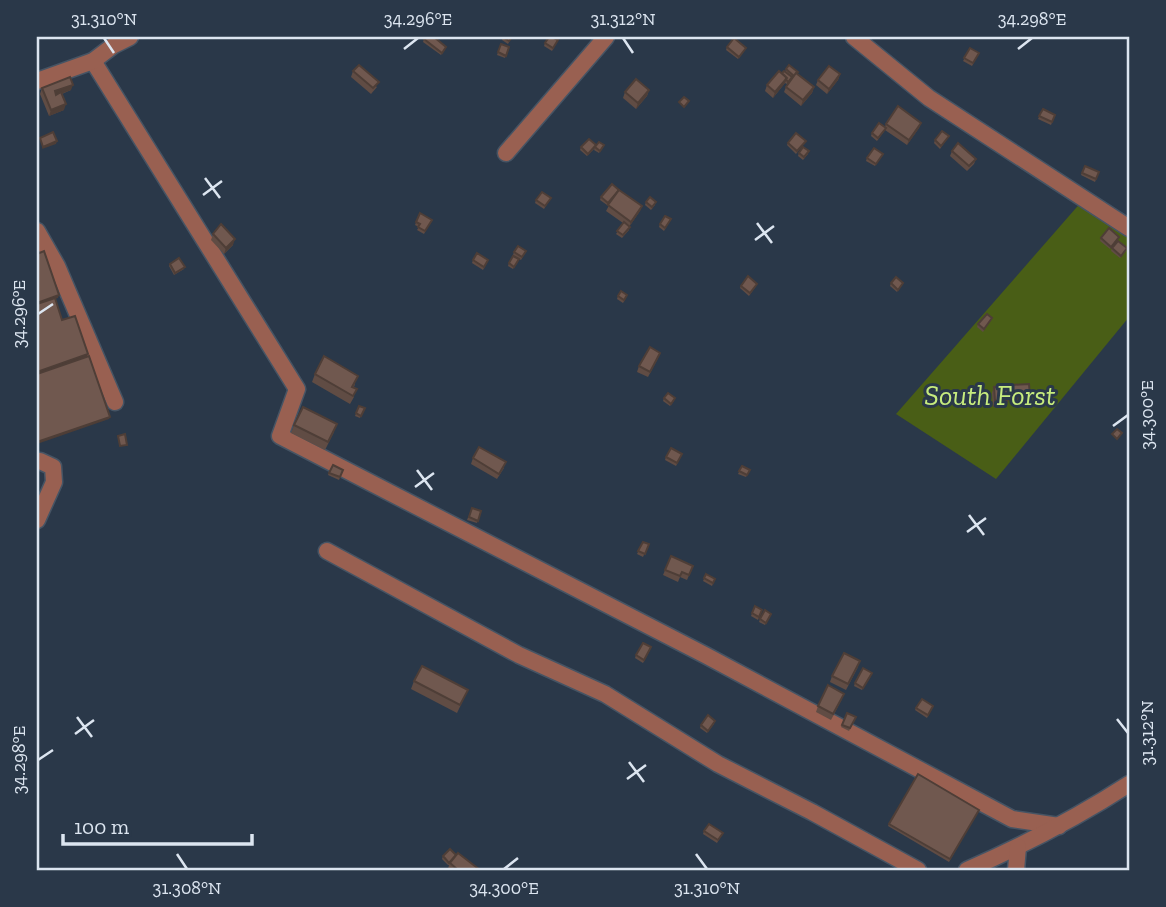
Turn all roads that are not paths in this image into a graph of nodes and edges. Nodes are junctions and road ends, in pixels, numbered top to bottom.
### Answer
1 (130, 37) edge
2 (606, 37) edge
3 (854, 37) edge
4 (93, 61) junction
5 (37, 82) edge
6 (506, 153) dead end
7 (1129, 228) edge
8 (37, 230) edge
9 (115, 402) dead end
10 (37, 461) edge
11 (37, 520) edge
12 (327, 551) dead end
13 (1129, 784) edge
14 (1059, 826) junction
15 (1018, 848) junction
16 (918, 870) edge
17 (967, 870) edge
18 (1016, 870) edge

1 - 4 street
2 - 6 street
3 - 7 street
4 - 5 street
4 - 14 street
8 - 9 street
10 - 11 street
12 - 16 street
13 - 14 street
14 - 15 street
15 - 17 street
15 - 18 street

